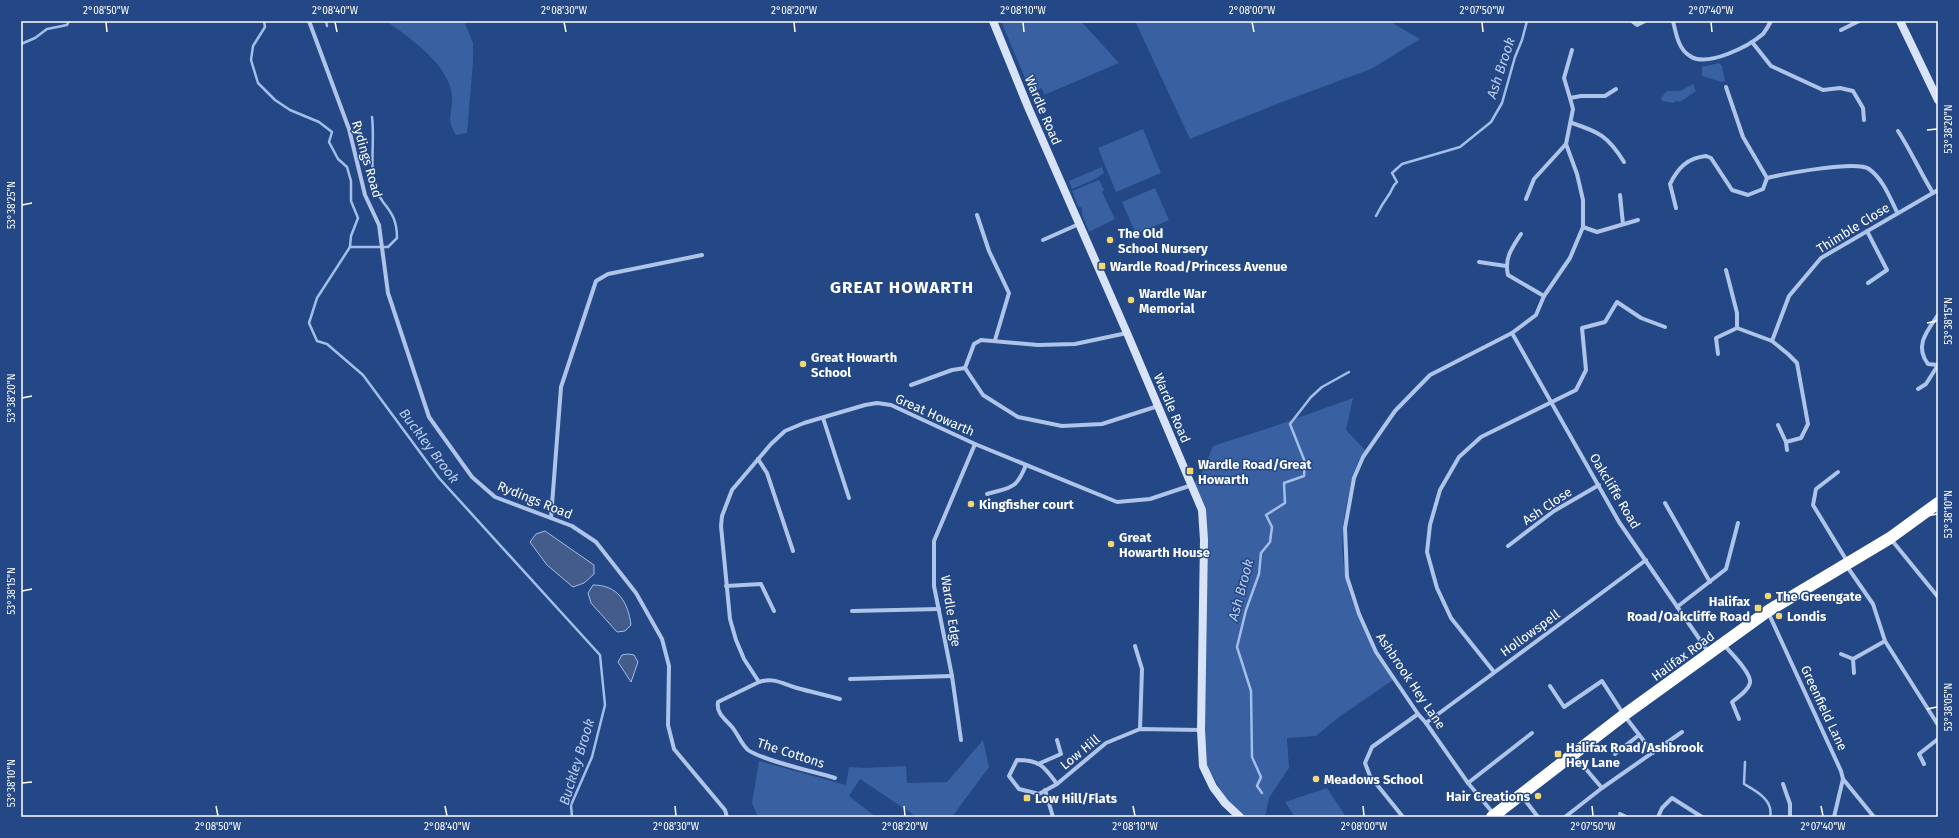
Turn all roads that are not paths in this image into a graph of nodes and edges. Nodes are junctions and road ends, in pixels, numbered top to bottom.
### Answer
1 (309, 21) edge
2 (993, 21) edge
3 (1632, 21) edge
4 (1645, 21) edge
5 (1673, 21) edge
6 (1771, 21) edge
7 (1859, 21) edge
8 (1900, 21) edge
9 (1841, 30) dead end
10 (1752, 42) junction
11 (1572, 50) dead end
12 (1726, 87) dead end
13 (1616, 89) dead end
14 (1570, 98) junction
15 (1938, 100) edge
16 (1864, 120) dead end
17 (1572, 123) junction
18 (1898, 131) dead end
19 (1566, 144) junction
20 (1624, 162) dead end
21 (1767, 178) junction
22 (1938, 190) edge
23 (1933, 193) junction
24 (1620, 195) dead end
25 (1526, 199) dead end
26 (1676, 208) dead end
27 (1898, 212) junction
28 (977, 215) dead end
29 (1638, 220) dead end
30 (1080, 224) junction
31 (1623, 224) junction
32 (1583, 226) junction
33 (1867, 231) junction
34 (1520, 234) dead end
35 (1043, 240) dead end
36 (702, 255) dead end
37 (1479, 262) dead end
38 (1506, 266) junction
39 (1726, 270) dead end
40 (1868, 283) dead end
41 (1544, 296) junction
42 (1938, 315) edge
43 (1665, 327) dead end
44 (1737, 328) junction
45 (1127, 333) junction
46 (1512, 333) junction
47 (995, 340) junction
48 (1772, 341) junction
49 (1718, 354) dead end
50 (1938, 365) edge
51 (965, 368) junction
52 (911, 385) dead end
53 (1918, 389) dead end
54 (1551, 402) junction
55 (1158, 406) junction
56 (823, 418) junction
57 (1778, 425) dead end
58 (1786, 442) junction
59 (975, 444) junction
60 (1787, 450) dead end
61 (758, 459) junction
62 (1026, 465) junction
63 (1838, 472) dead end
64 (1192, 485) junction
65 (1598, 485) junction
66 (987, 494) dead end
67 (849, 498) dead end
68 (1665, 503) dead end
69 (1938, 503) edge
70 (551, 518) junction
71 (1738, 523) dead end
72 (1890, 538) junction
73 (1508, 546) dead end
74 (793, 551) dead end
75 (1646, 560) junction
76 (1847, 564) junction
77 (1710, 582) junction
78 (726, 586) junction
79 (1938, 597) edge
80 (1678, 607) junction
81 (939, 609) junction
82 (774, 611) dead end
83 (852, 611) dead end
84 (1768, 612) junction
85 (1884, 641) junction
86 (1723, 644) junction
87 (1135, 646) dead end
88 (1709, 654) junction
89 (1841, 654) dead end
90 (1853, 659) junction
91 (1494, 672) junction
92 (1854, 673) dead end
93 (952, 676) junction
94 (850, 679) dead end
95 (758, 682) junction
96 (1550, 686) dead end
97 (840, 699) dead end
98 (1418, 714) junction
99 (1624, 715) junction
100 (1739, 719) dead end
101 (1426, 723) junction
102 (1938, 725) edge
103 (1140, 729) junction
104 (1201, 730) junction
105 (1682, 732) dead end
106 (1532, 733) dead end
107 (1639, 735) junction
108 (1938, 739) edge
109 (961, 740) dead end
110 (1057, 740) dead end
111 (1653, 753) junction
112 (1574, 754) junction
113 (1615, 754) dead end
114 (1038, 764) junction
115 (1924, 764) dead end
116 (835, 778) dead end
117 (1842, 779) junction
118 (1468, 783) junction
119 (1057, 784) junction
120 (1783, 784) dead end
121 (1602, 788) junction
122 (1045, 790) junction
123 (1520, 795) junction
124 (1620, 814) dead end
125 (1494, 816) edge
126 (727, 817) edge
127 (1053, 817) edge
128 (1240, 817) edge
129 (1403, 817) edge
130 (1538, 817) edge
131 (1565, 817) edge
132 (1626, 817) edge
133 (1658, 817) edge
134 (1702, 817) edge
135 (1790, 817) edge
136 (1834, 817) edge
137 (1874, 817) edge

1 - 70 street, Rydings Road
2 - 30 street, Wardle Road
3 - 4 street
5 - 10 street
6 - 10 street
7 - 9 street
8 - 15 street
10 - 16 street
11 - 14 street
12 - 21 street
13 - 14 street
14 - 17 street
17 - 19 street
17 - 20 street
18 - 23 street
19 - 25 street
19 - 32 street
21 - 26 street
21 - 27 street
22 - 23 street, Thimble Close
23 - 27 street, Thimble Close
24 - 31 street
27 - 33 street, Thimble Close
28 - 47 street
29 - 31 street
30 - 35 street
30 - 45 street, Wardle Road
31 - 32 street
32 - 41 street, Ashbrook Hey Lane
33 - 40 street
33 - 48 street, Thimble Close
34 - 38 street
36 - 70 street
37 - 38 street
38 - 41 street
39 - 44 street
41 - 46 street, Ashbrook Hey Lane
42 - 50 street
43 - 54 street
44 - 48 street
44 - 49 street
45 - 47 street
45 - 55 street, Wardle Road
46 - 54 street, Oakcliffe Road
46 - 98 street, Ashbrook Hey Lane
47 - 51 street
48 - 58 street
50 - 53 street
51 - 52 street
51 - 55 street
54 - 65 street, Oakcliffe Road
54 - 91 street
55 - 64 street, Wardle Road
56 - 59 street, Great Howarth
56 - 61 street, Great Howarth
56 - 67 street
57 - 58 street
58 - 60 street
59 - 62 street, Great Howarth
59 - 81 street, Wardle Edge
61 - 74 street
61 - 78 street, Great Howarth
62 - 64 street, Great Howarth
62 - 66 street
63 - 76 street
64 - 104 street, Wardle Road
65 - 73 street, Ash Close
65 - 75 street, Oakcliffe Road
68 - 77 street
69 - 72 highway, Halifax Road
70 - 126 street, Rydings Road
71 - 77 street
72 - 76 highway, Halifax Road
72 - 79 street
75 - 80 street, Oakcliffe Road
75 - 91 street, Hollowspell
76 - 84 highway, Halifax Road
76 - 85 street
77 - 80 street
78 - 82 street
78 - 95 street, Great Howarth
80 - 88 street, Oakcliffe Road
81 - 83 street
81 - 93 street, Wardle Edge
84 - 86 highway, Halifax Road
84 - 117 street, Greenfield Lane
85 - 90 street
85 - 102 street
86 - 88 highway, Halifax Road
86 - 100 street
87 - 103 street
88 - 99 highway, Halifax Road
89 - 90 street
90 - 92 street
91 - 101 street, Hollowspell
93 - 94 street
93 - 109 street, Wardle Edge
95 - 97 street
95 - 116 street, The Cottons
96 - 99 street
98 - 101 street, Ashbrook Hey Lane
98 - 129 street
99 - 107 street
99 - 112 highway, Halifax Road
101 - 118 street, Ashbrook Hey Lane
103 - 104 street, Low Hill
103 - 119 street, Low Hill
104 - 128 street, Wardle Road
105 - 111 street
106 - 118 street
107 - 111 street
107 - 113 street
108 - 115 street
110 - 114 street
111 - 121 street
112 - 121 street
112 - 123 highway, Halifax Road
114 - 119 street, Low Hill
114 - 122 street, Low Hill
117 - 136 street, Greenfield Lane
117 - 137 street
118 - 125 street, Ashbrook Hey Lane
119 - 122 street, Low Hill
120 - 135 street
121 - 131 street
122 - 127 street
123 - 125 highway, Halifax Road
123 - 130 street
124 - 132 street
133 - 134 street

